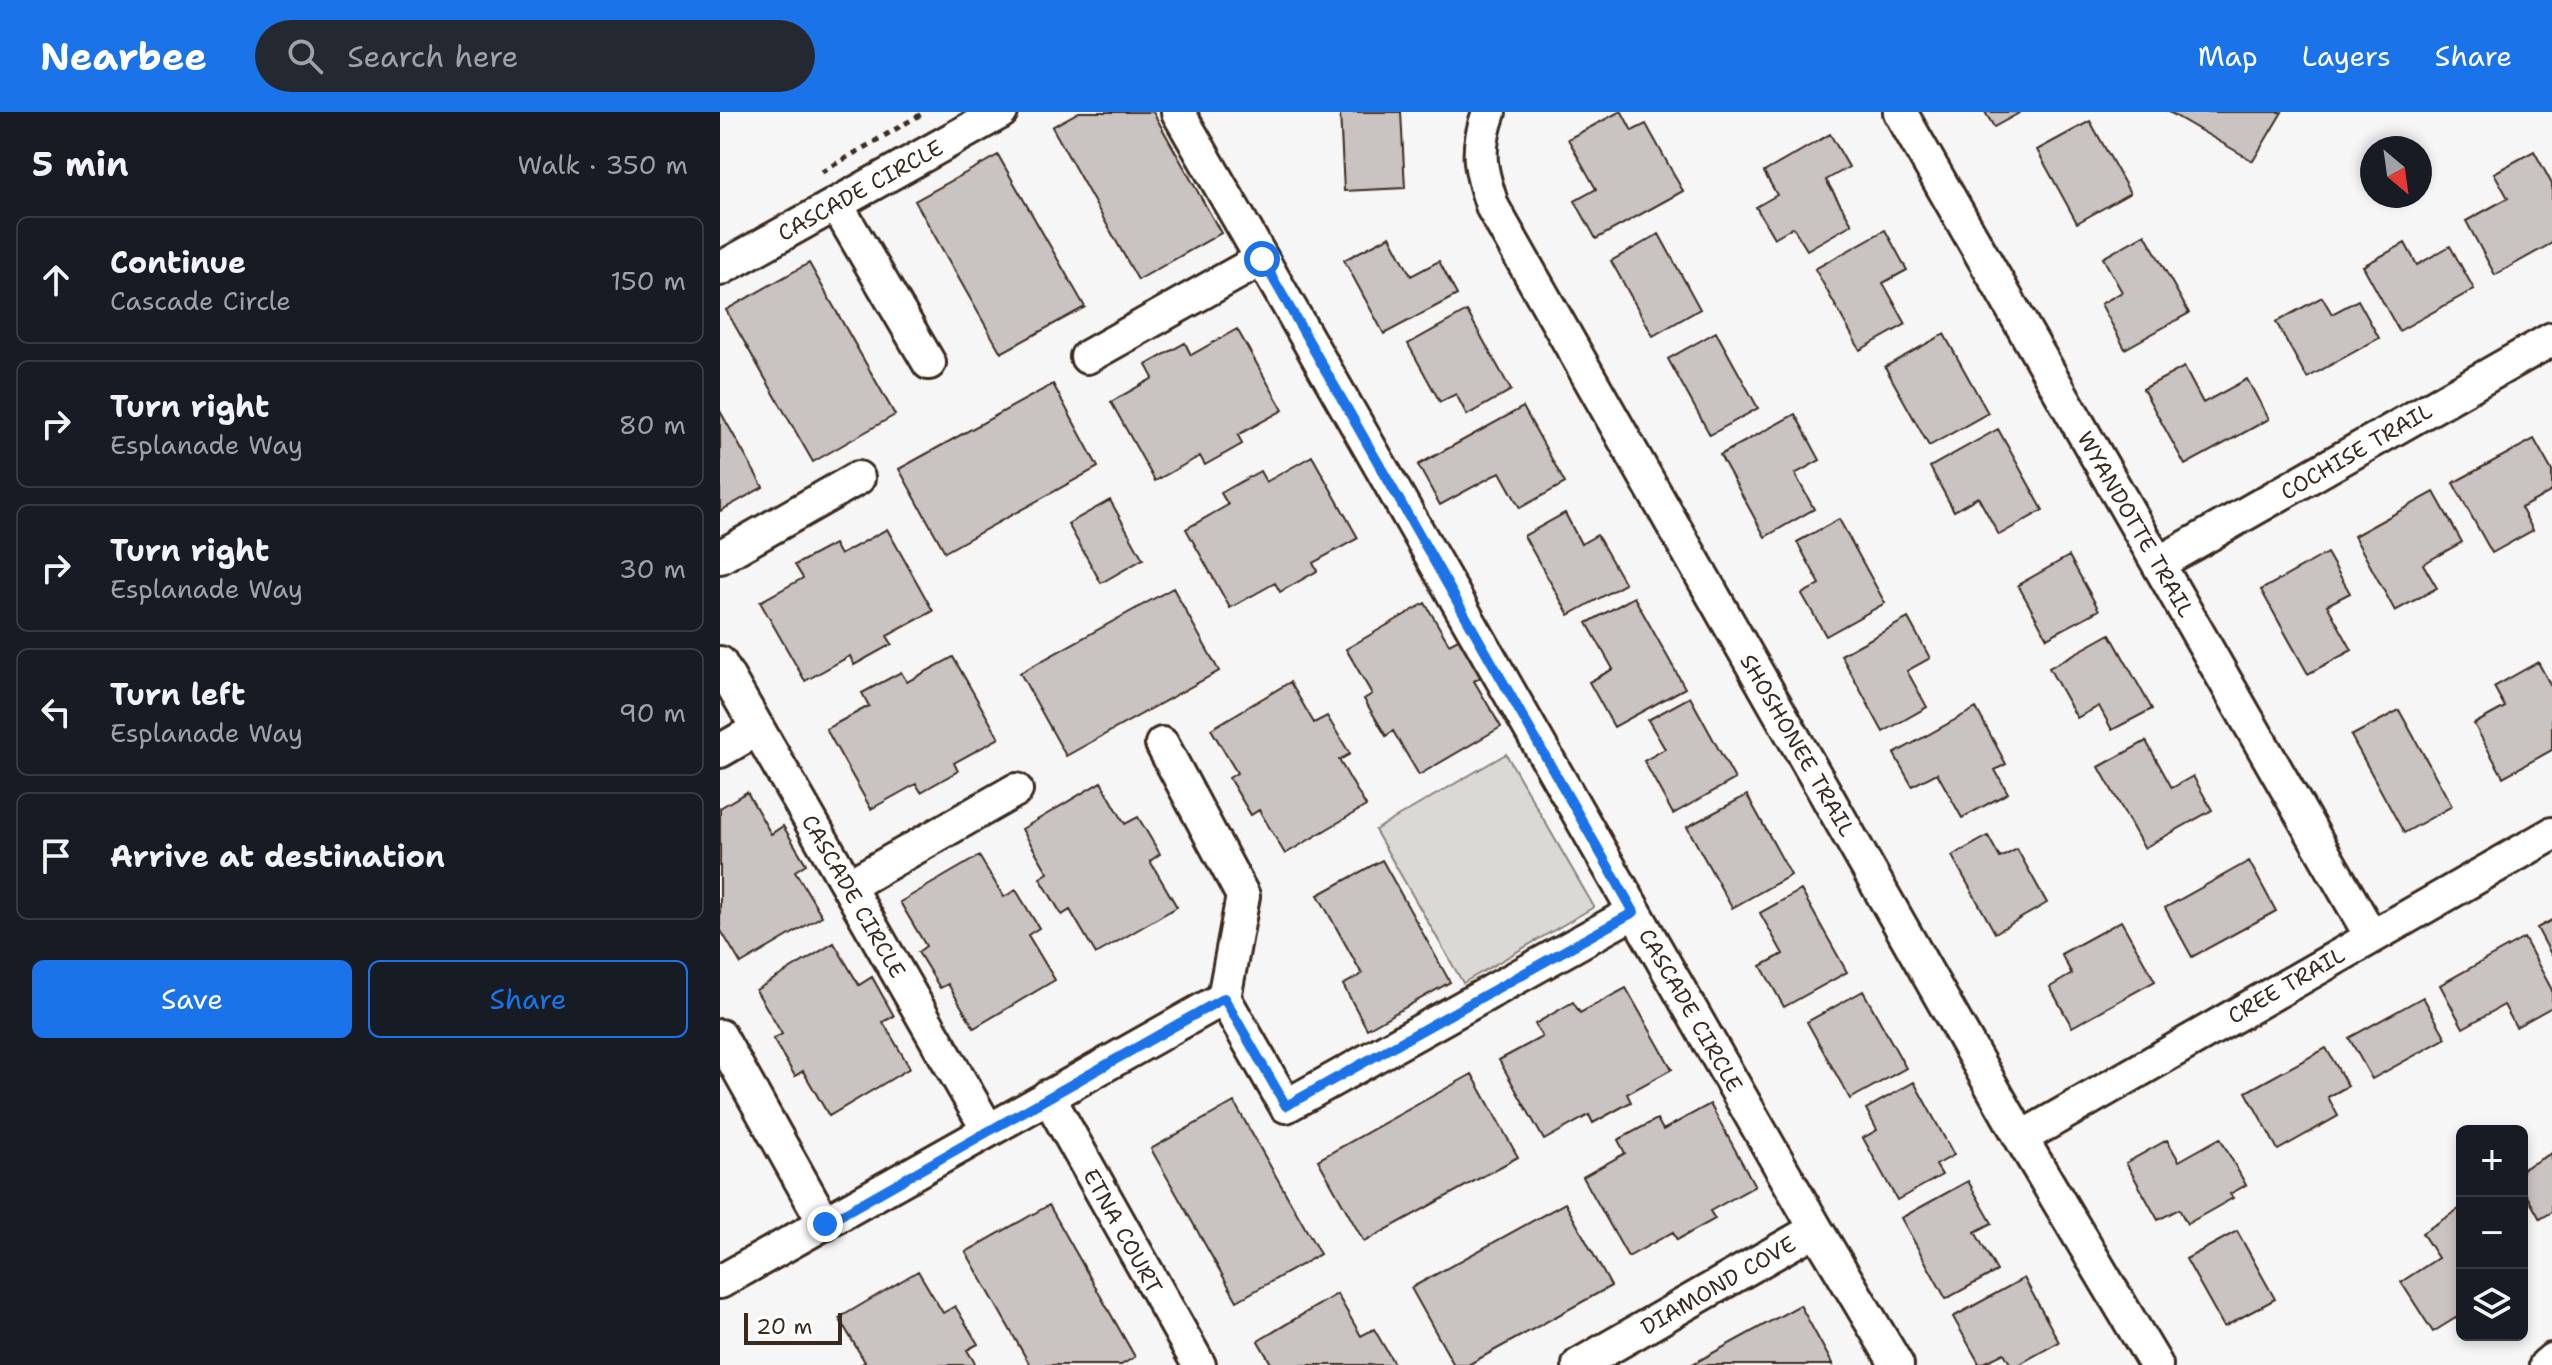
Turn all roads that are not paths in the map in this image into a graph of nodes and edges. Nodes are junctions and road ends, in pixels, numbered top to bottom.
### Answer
1 (1001, 112) edge
2 (1178, 112) edge
3 (1489, 112) edge
4 (1900, 112) edge
5 (836, 204) junction
6 (1262, 259) junction
7 (720, 269) edge
8 (2552, 339) edge
9 (1087, 357) dead end
10 (929, 363) dead end
11 (858, 478) dead end
12 (720, 557) edge
13 (2159, 563) junction
14 (720, 663) edge
15 (758, 729) junction
16 (1162, 744) dead end
17 (720, 751) edge
18 (1016, 790) dead end
19 (2552, 834) edge
20 (848, 886) junction
21 (1634, 912) junction
22 (2371, 936) junction
23 (1224, 998) junction
24 (720, 1036) edge
25 (1048, 1096) junction
26 (988, 1130) junction
27 (2021, 1138) junction
28 (825, 1224) junction
29 (1816, 1229) junction
30 (720, 1282) edge
31 (2552, 1360) edge
32 (1199, 1365) edge
33 (1579, 1365) edge
34 (1897, 1365) edge
35 (2156, 1365) edge
36 (2546, 1365) edge

1 - 5 street, CASCADE CIRCLE
2 - 6 street, CASCADE CIRCLE
3 - 27 street, SHOSHONEE TRAIL
4 - 13 street, WYANDOTTE TRAIL
5 - 7 street, CASCADE CIRCLE
5 - 10 street
6 - 9 street
6 - 21 street, CASCADE CIRCLE
8 - 13 street, COCHISE TRAIL
11 - 12 street
13 - 22 street, WYANDOTTE TRAIL
14 - 15 street, CASCADE CIRCLE
15 - 17 street
15 - 20 street, CASCADE CIRCLE
16 - 23 street
18 - 20 street
19 - 22 street, CREE TRAIL
20 - 26 street, CASCADE CIRCLE
21 - 23 street
21 - 29 street, CASCADE CIRCLE
22 - 27 street, CREE TRAIL
23 - 25 street
24 - 28 street
25 - 26 street
25 - 32 street, ETNA COURT
26 - 28 street
27 - 35 street, SHOSHONEE TRAIL
28 - 30 street
29 - 33 street, DIAMOND COVE
29 - 34 street, CASCADE CIRCLE
31 - 36 street

